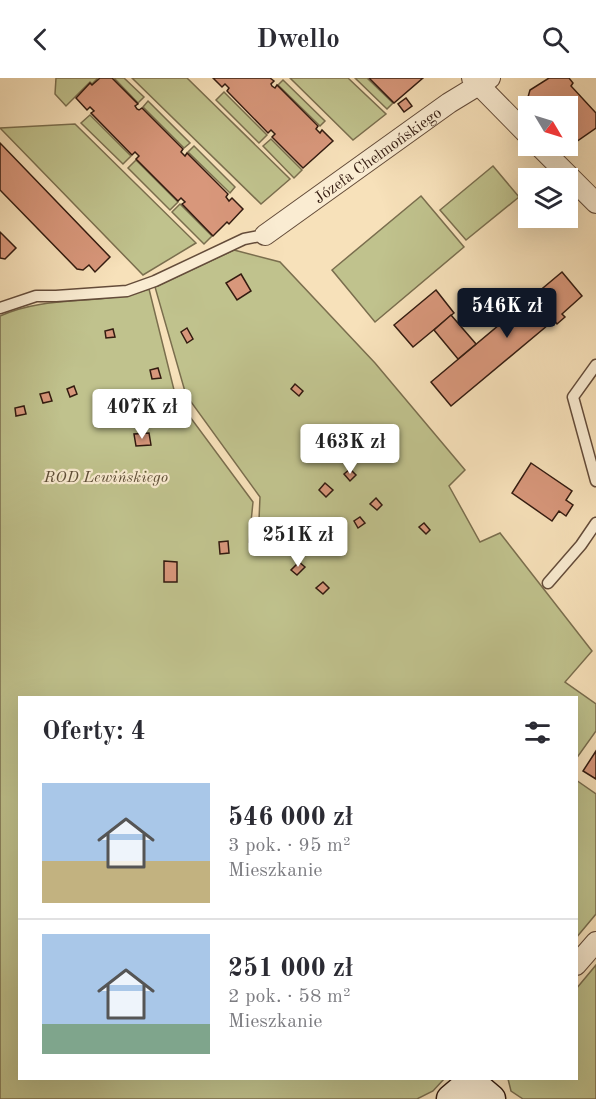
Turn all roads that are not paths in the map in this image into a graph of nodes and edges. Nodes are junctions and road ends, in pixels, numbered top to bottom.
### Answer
1 (480, 80) edge
2 (518, 124) edge
3 (549, 156) edge
4 (596, 203) edge
5 (265, 235) joint
6 (0, 308) edge
7 (596, 365) edge
8 (596, 482) edge
9 (596, 523) edge
10 (548, 583) dead end
11 (596, 942) edge
12 (578, 963) edge

1 - 2 street
1 - 5 street, Józefa Chełmońskiego
3 - 4 street
5 - 6 lane
7 - 8 lane
9 - 10 lane
11 - 12 street

